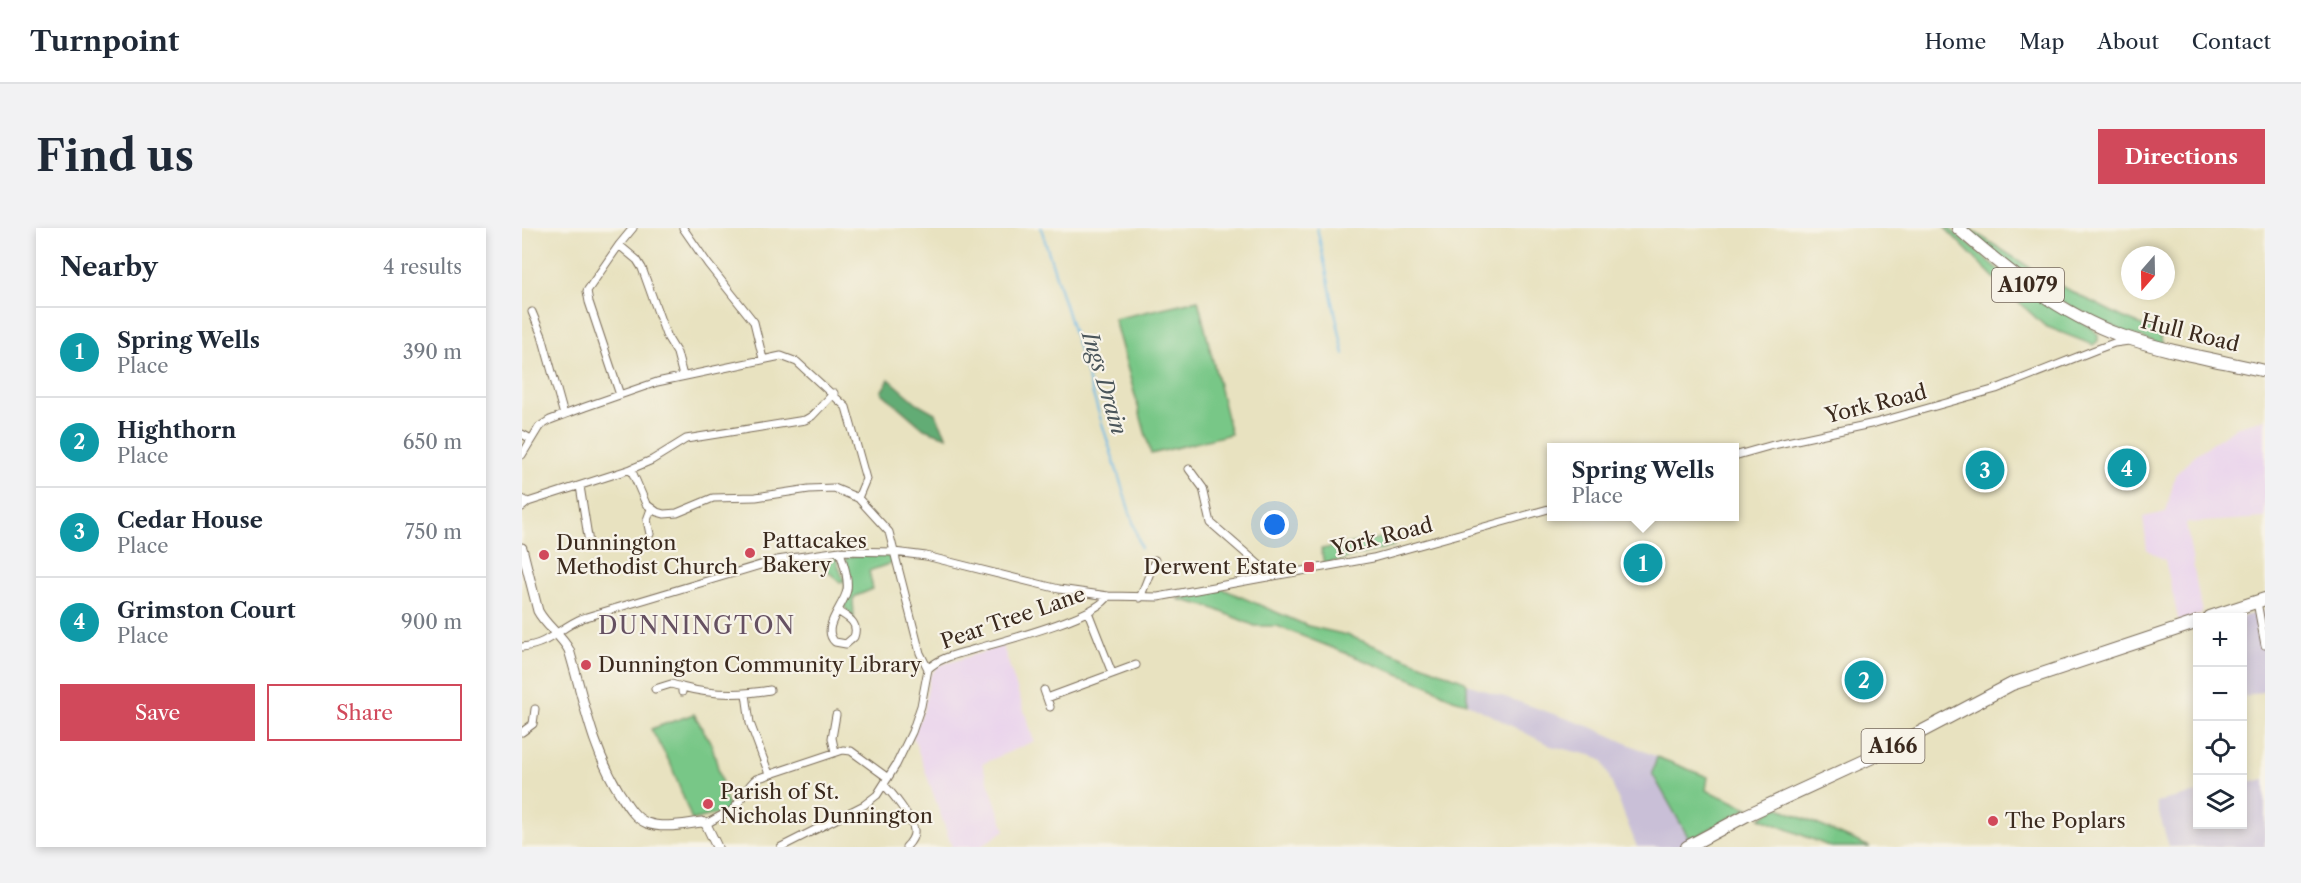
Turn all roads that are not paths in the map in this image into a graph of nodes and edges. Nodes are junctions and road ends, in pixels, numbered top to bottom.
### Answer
1 (633, 228) edge
2 (683, 228) edge
3 (1958, 228) edge
4 (619, 244) junction
5 (532, 312) dead end
6 (2107, 330) junction
7 (2137, 341) junction
8 (2095, 350) junction
9 (763, 360) junction
10 (2265, 371) edge
11 (683, 376) junction
12 (834, 393) junction
13 (620, 395) junction
14 (564, 415) junction
15 (522, 434) edge
16 (531, 439) junction
17 (522, 455) edge
18 (1739, 455) edge
19 (631, 469) junction
20 (1189, 469) dead end
21 (580, 486) junction
22 (858, 498) junction
23 (524, 503) edge
24 (651, 509) junction
25 (1547, 509) edge
26 (650, 534) dead end
27 (589, 543) dead end
28 (522, 548) edge
29 (840, 551) junction
30 (894, 552) junction
31 (1155, 560) dead end
32 (1268, 577) junction
33 (1108, 596) junction
34 (1140, 598) junction
35 (2261, 601) edge
36 (839, 612) junction
37 (1088, 612) junction
38 (2225, 613) edge
39 (2193, 624) edge
40 (557, 634) junction
41 (2265, 645) edge
42 (522, 647) edge
43 (1136, 665) dead end
44 (928, 669) junction
45 (1113, 674) junction
46 (655, 689) dead end
47 (770, 690) dead end
48 (1044, 690) dead end
49 (746, 694) junction
50 (1047, 698) junction
51 (1050, 707) dead end
52 (536, 709) dead end
53 (836, 715) dead end
54 (522, 732) edge
55 (835, 752) junction
56 (770, 774) junction
57 (886, 782) junction
58 (706, 824) junction
59 (717, 847) edge
60 (781, 847) edge
61 (906, 847) edge
62 (1687, 847) edge

1 - 4 street
2 - 9 street
3 - 6 highway, Hull Road / A1079
4 - 11 street
4 - 13 street
5 - 14 street
6 - 7 highway, Hull Road / A1079
6 - 8 street
7 - 8 street, York Road
7 - 10 highway, Hull Road / A1079
8 - 18 street, York Road
9 - 11 street
9 - 12 street
11 - 13 street
12 - 19 street
12 - 22 street
13 - 14 street
14 - 16 street
15 - 16 street
16 - 17 street
19 - 21 street
19 - 24 street
20 - 32 street
21 - 23 street
21 - 27 street
22 - 24 street
22 - 30 street
24 - 26 street
25 - 32 street, York Road
28 - 40 street
29 - 30 street
29 - 36 street
29 - 40 street
30 - 33 street
30 - 44 street
31 - 34 street
32 - 34 street, York Road
33 - 34 street
33 - 37 street, Pear Tree Lane
35 - 38 highway
35 - 41 street
36 - 36 street
37 - 44 street, Pear Tree Lane
37 - 45 street
39 - 62 highway, A166
40 - 42 street
40 - 58 street
43 - 45 street
44 - 57 street
45 - 50 street
46 - 49 street
47 - 49 street
48 - 50 street
49 - 56 street
50 - 51 street
52 - 54 street
53 - 55 street
55 - 56 street
55 - 57 street
56 - 58 street
57 - 60 street
57 - 61 street
58 - 59 street

